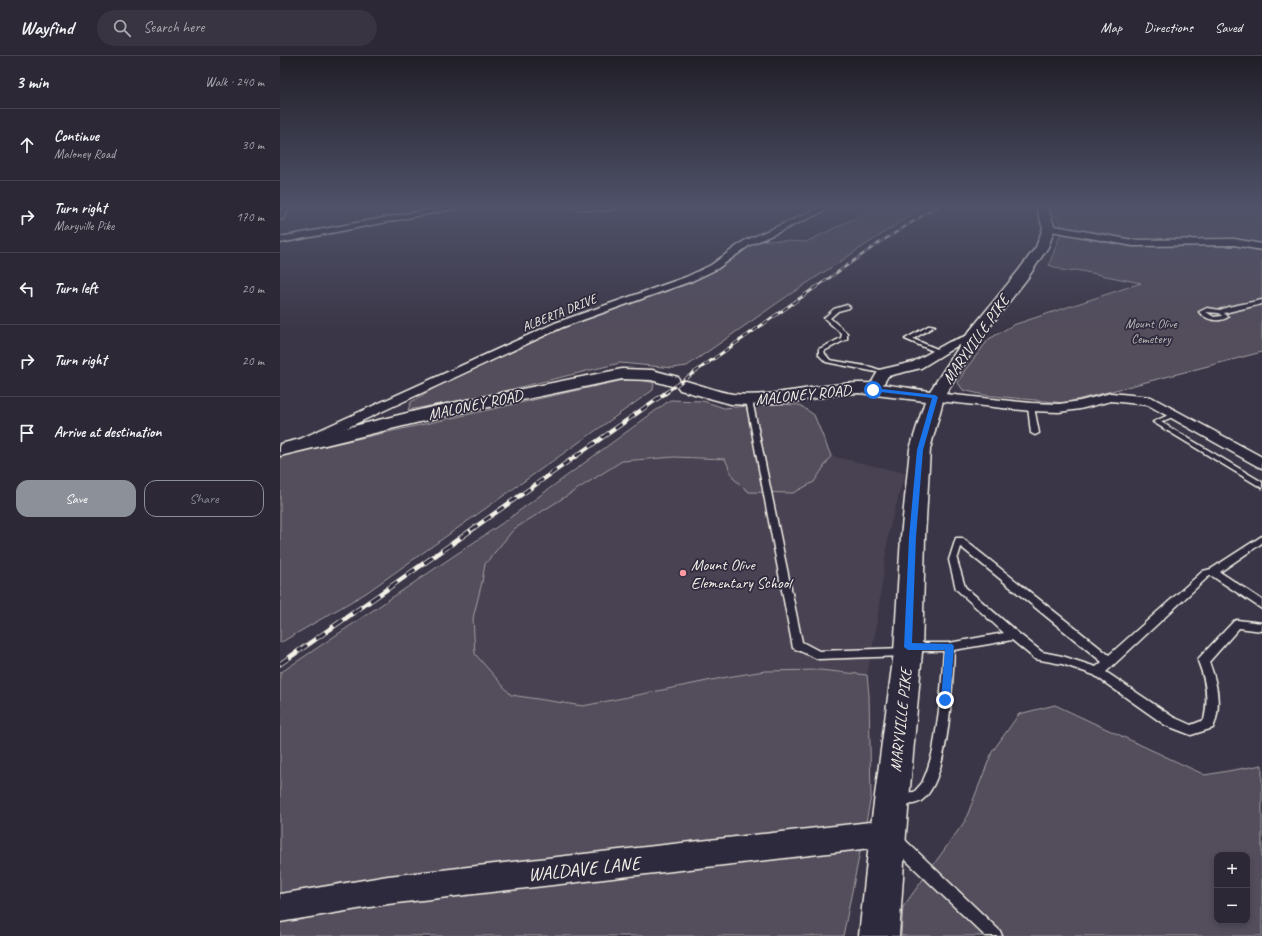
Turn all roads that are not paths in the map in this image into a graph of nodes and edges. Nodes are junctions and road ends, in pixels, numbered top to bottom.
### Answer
1 (741, 247) edge
2 (1042, 247) edge
3 (1262, 302) edge
4 (1262, 306) edge
5 (847, 307) dead end
6 (932, 326) dead end
7 (974, 336) junction
8 (940, 352) junction
9 (884, 373) junction
10 (873, 390) junction
11 (935, 397) junction
12 (749, 400) junction
13 (1031, 407) junction
14 (1175, 414) junction
15 (1035, 433) dead end
16 (288, 448) edge
17 (1262, 463) edge
18 (1262, 485) edge
19 (1262, 539) edge
20 (1212, 572) junction
21 (1262, 605) edge
22 (1262, 627) edge
23 (1014, 636) junction
24 (949, 646) junction
25 (908, 649) junction
26 (1109, 661) junction
27 (1098, 672) junction
28 (891, 799) junction
29 (888, 833) junction
30 (280, 908) edge
31 (879, 936) edge
32 (995, 936) edge

1 - 16 street, ALBERTA DRIVE
2 - 7 main road, MARYVILLE PIKE
3 - 4 lane
5 - 9 lane
6 - 8 lane
7 - 8 street
7 - 11 main road, MARYVILLE PIKE
8 - 9 street
9 - 10 street, MALONEY ROAD
10 - 11 main road, MALONEY ROAD
10 - 12 main road, MALONEY ROAD
11 - 13 street
11 - 25 main road, MARYVILLE PIKE
12 - 16 main road, MALONEY ROAD
12 - 25 lane
13 - 14 street
13 - 15 lane
14 - 17 street
14 - 18 lane
19 - 20 lane
20 - 21 lane
20 - 26 lane
22 - 27 lane
23 - 24 lane
23 - 26 lane
23 - 27 lane
24 - 25 lane
24 - 28 lane
25 - 28 main road, MARYVILLE PIKE
26 - 27 lane
28 - 29 main road, MARYVILLE PIKE
29 - 30 street, WALDAVE LANE
29 - 31 main road, MARYVILLE PIKE
29 - 32 lane

